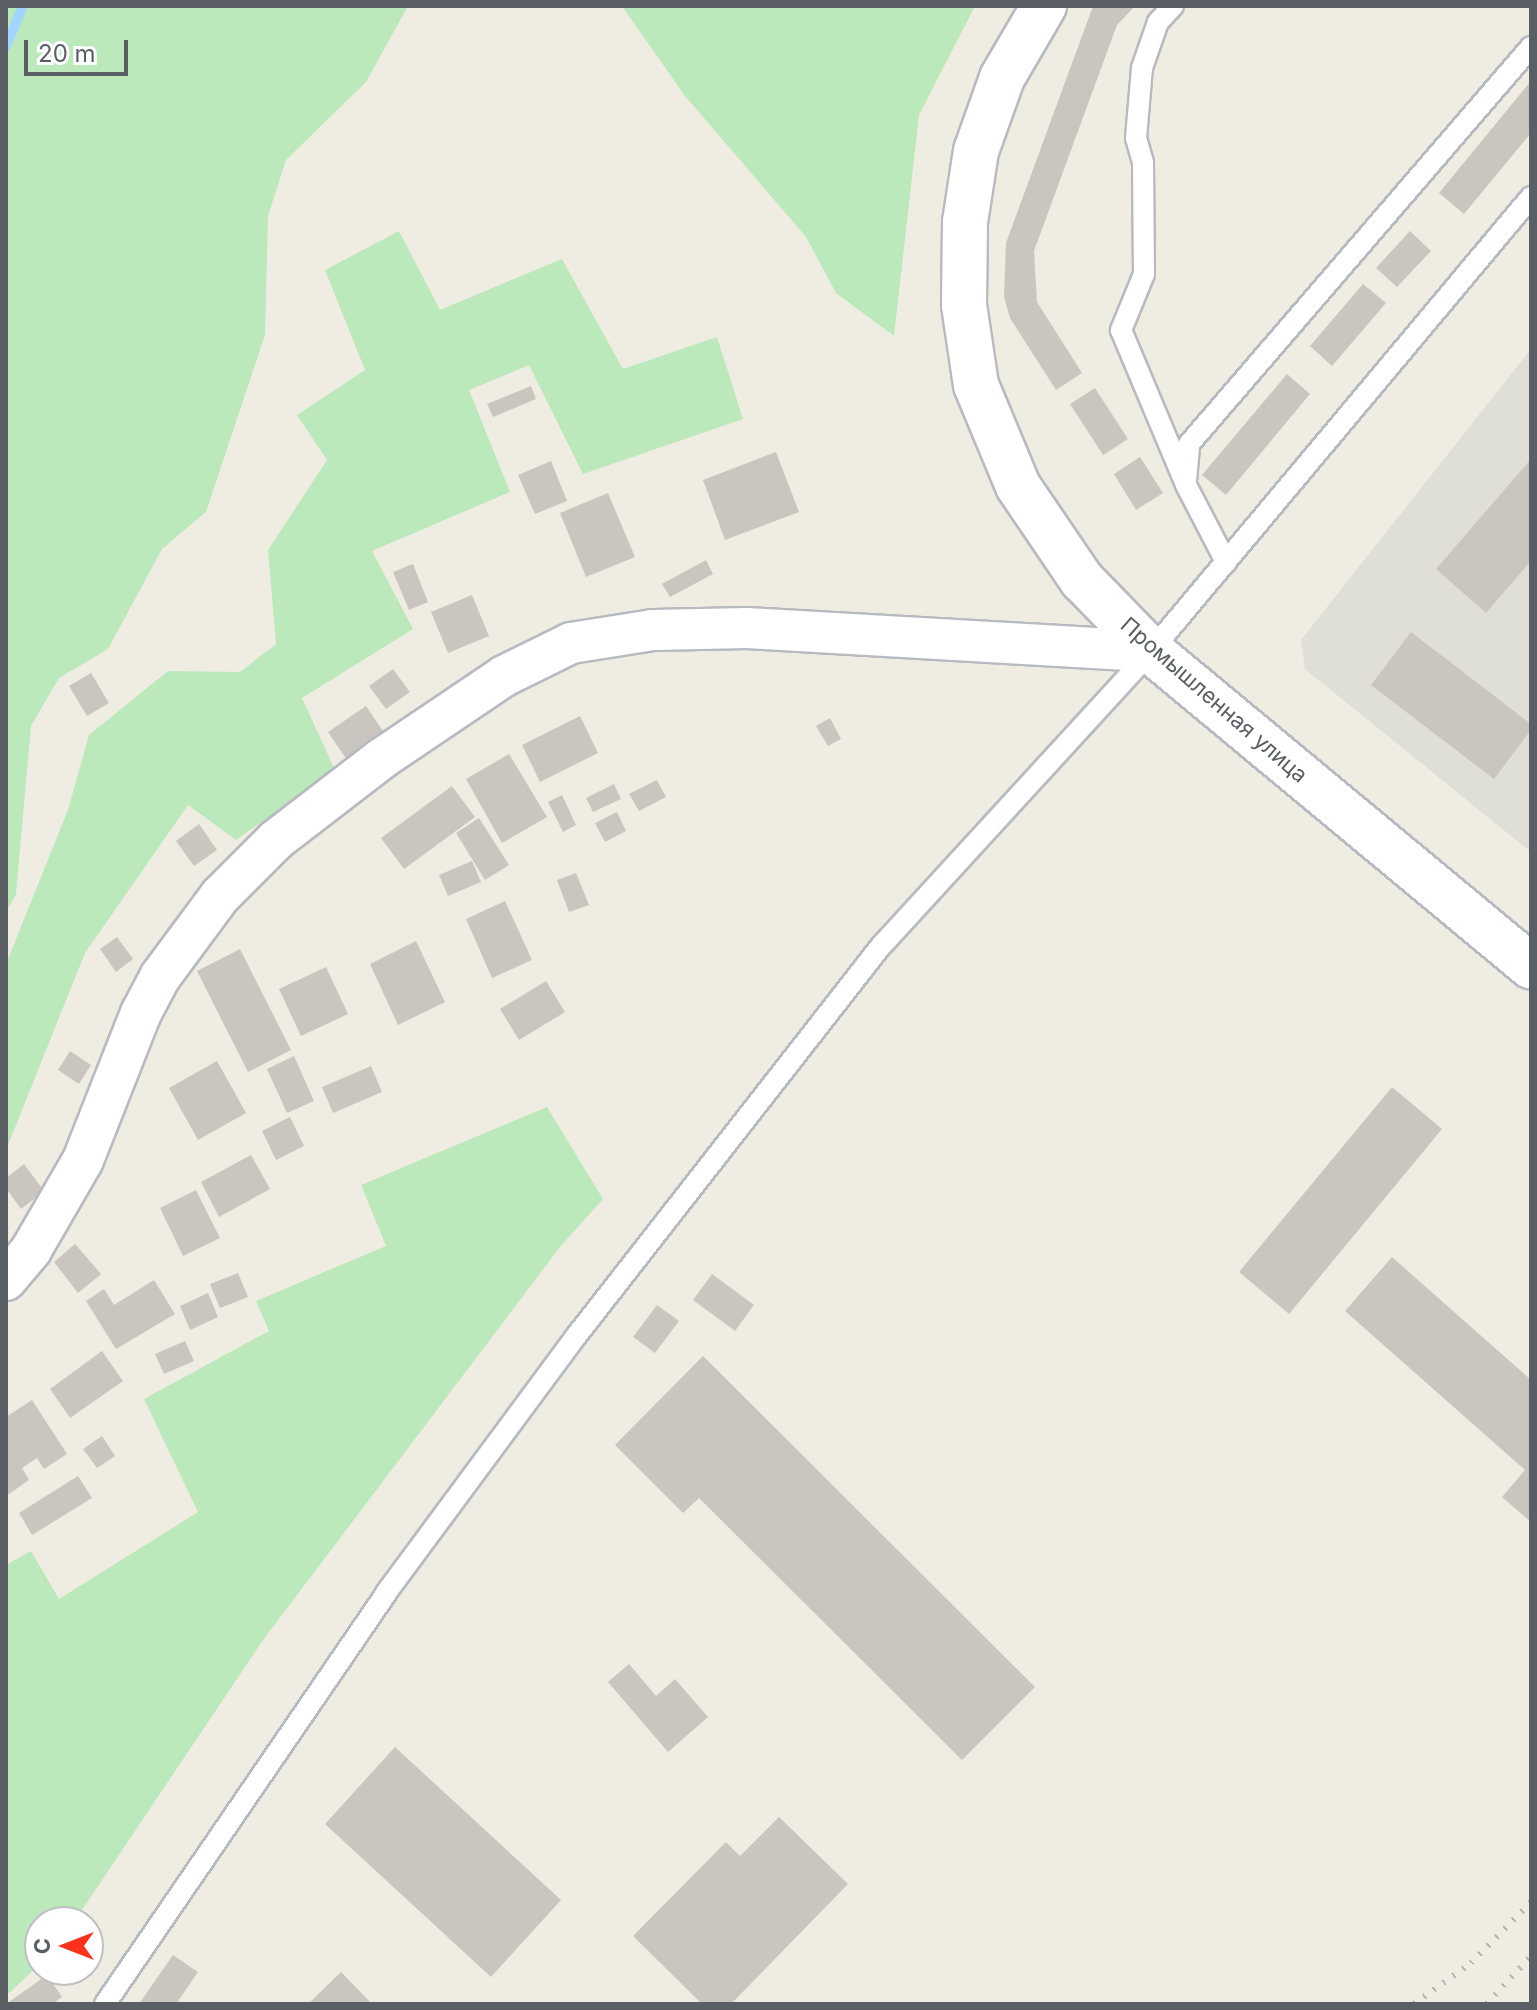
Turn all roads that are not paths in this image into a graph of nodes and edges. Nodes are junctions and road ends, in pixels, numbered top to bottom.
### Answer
1 (1044, 6) edge
2 (1173, 6) edge
3 (1531, 47) edge
4 (1531, 197) edge
5 (1186, 485) junction
6 (1226, 562) junction
7 (1151, 651) junction
8 (1531, 967) edge
9 (6, 1280) edge
10 (105, 2004) edge

1 - 7 street, Промышленная улица
2 - 5 lane
3 - 5 lane
4 - 6 lane
5 - 6 lane
6 - 7 lane
7 - 8 street, Промышленная улица
7 - 9 street
7 - 10 lane

